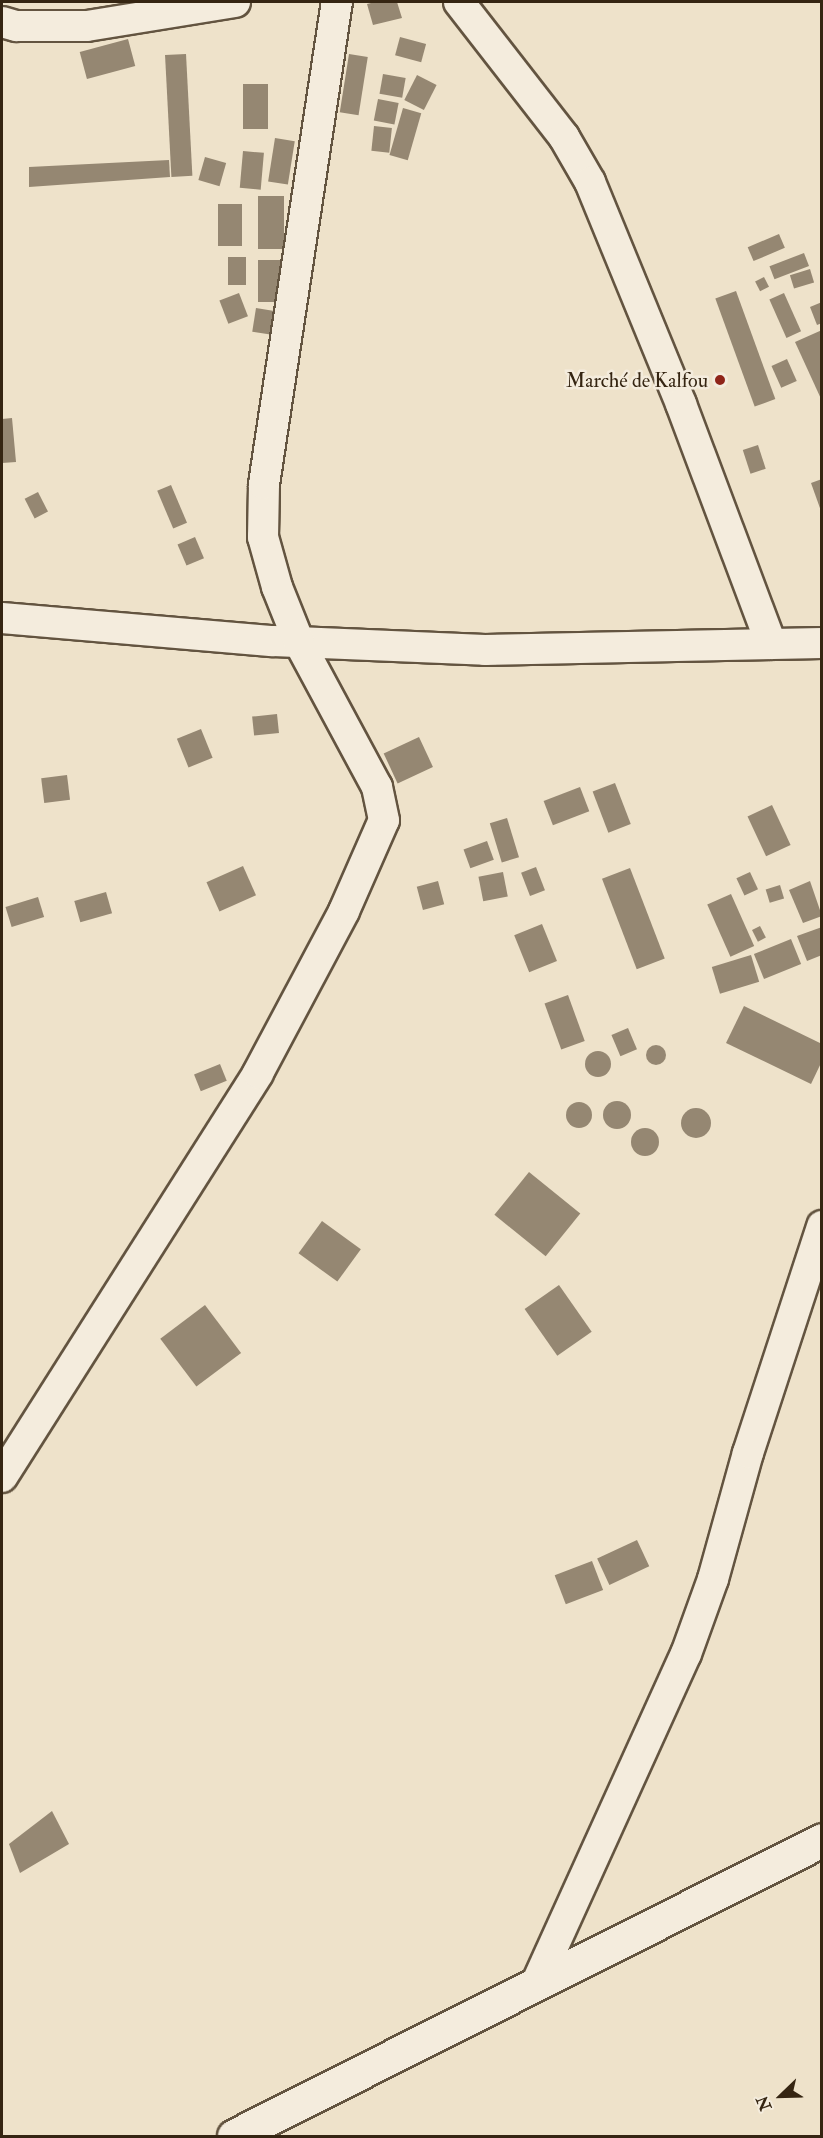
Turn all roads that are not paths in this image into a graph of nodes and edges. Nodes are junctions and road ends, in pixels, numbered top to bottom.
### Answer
1 (235, 2) edge
2 (337, 2) edge
3 (459, 2) edge
4 (2, 22) edge
5 (2, 618) edge
6 (299, 642) junction
7 (822, 643) edge
8 (771, 644) junction
9 (822, 1226) edge
10 (2, 1478) edge
11 (822, 1840) edge
12 (537, 1982) junction
13 (234, 2136) edge

1 - 4 street
2 - 6 street
3 - 8 street
5 - 6 street
6 - 8 street
6 - 10 street
7 - 8 street
9 - 12 street
11 - 12 main road
12 - 13 main road

